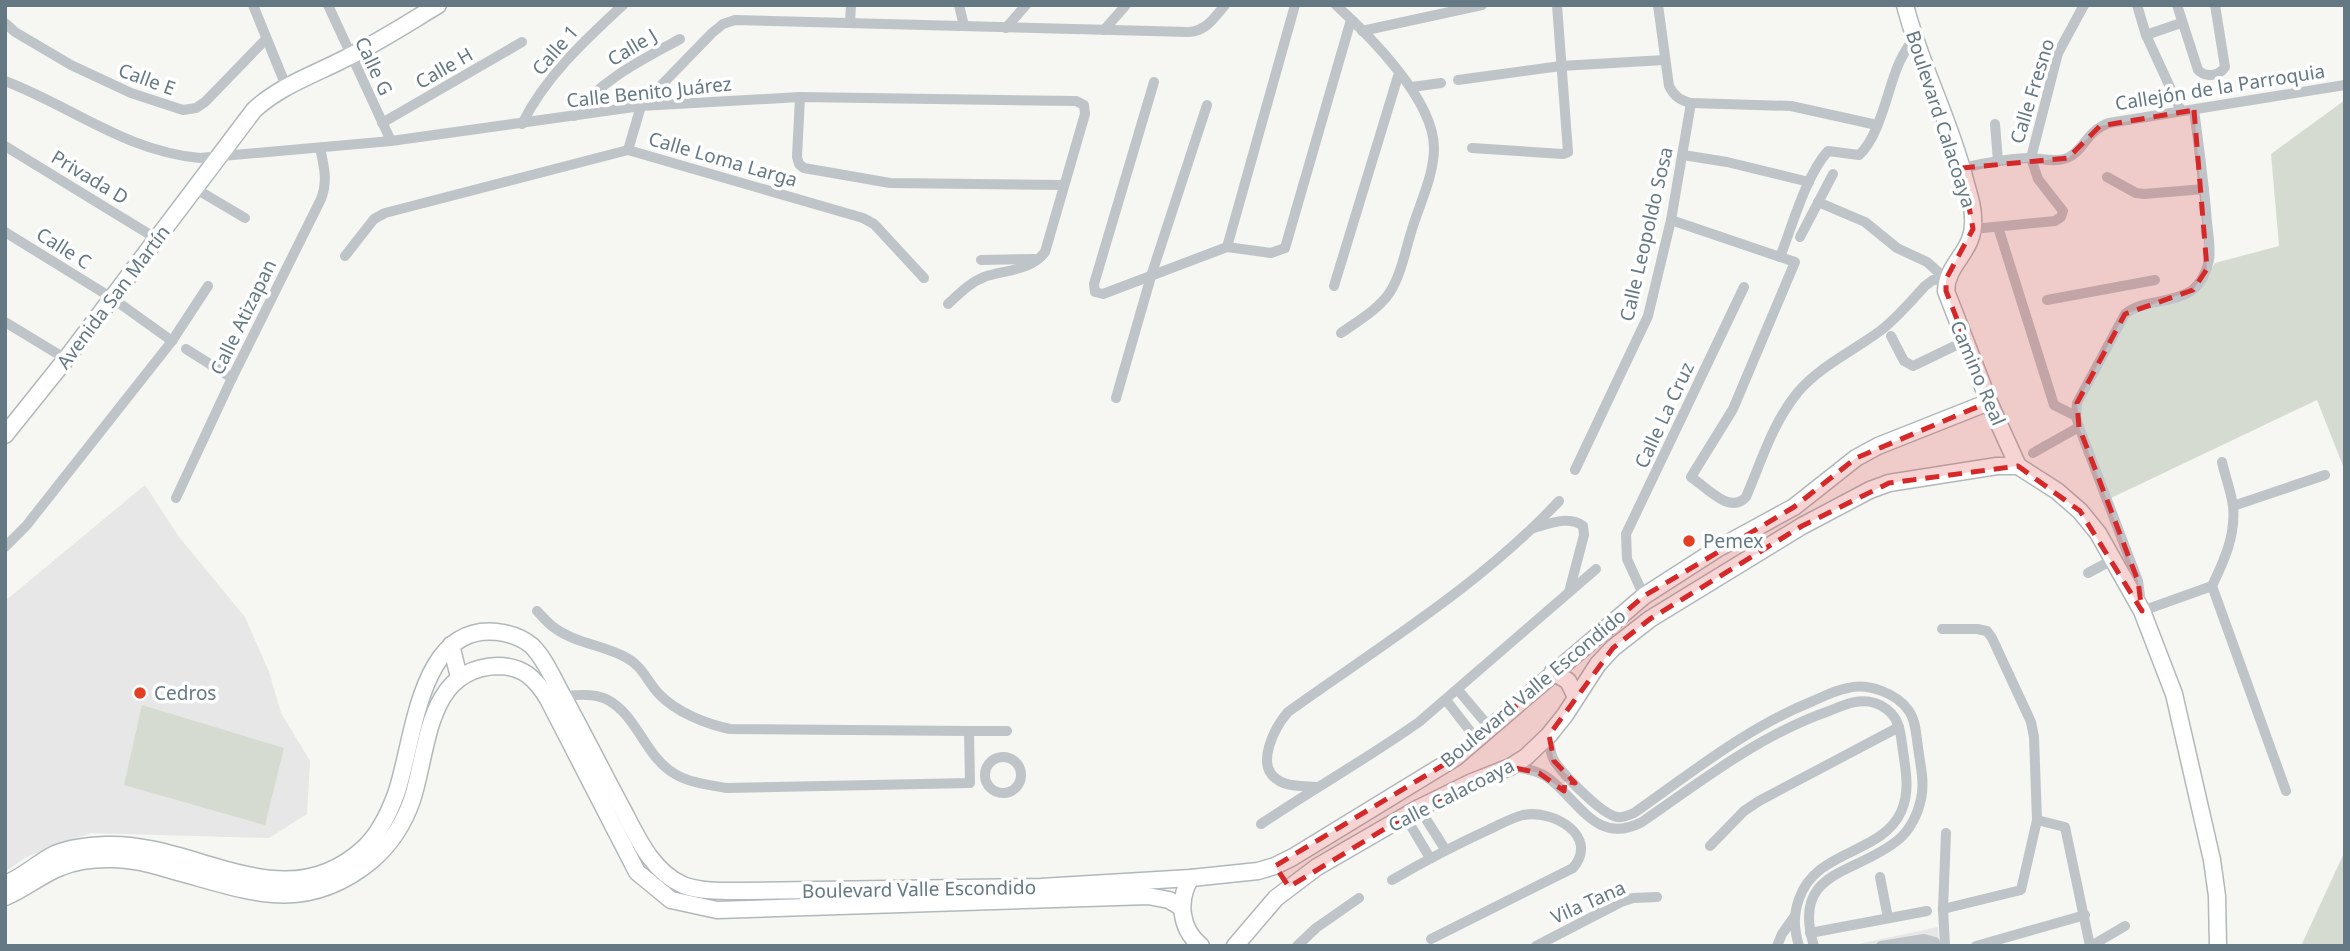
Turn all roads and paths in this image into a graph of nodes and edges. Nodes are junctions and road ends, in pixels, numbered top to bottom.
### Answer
1 (253, 5) edge
2 (328, 5) edge
3 (438, 5) edge
4 (623, 5) edge
5 (851, 5) edge
6 (959, 5) edge
7 (1026, 5) edge
8 (1126, 5) edge
9 (1225, 5) edge
10 (1295, 5) edge
11 (1336, 5) edge
12 (1557, 5) edge
13 (1658, 5) edge
14 (1905, 5) edge
15 (2084, 5) edge
16 (2137, 5) edge
17 (2177, 5) edge
18 (2215, 5) edge
19 (1476, 6) edge
20 (1352, 20) junction
21 (5, 23) edge
22 (850, 23) junction
23 (2181, 23) junction
24 (964, 26) junction
25 (1006, 28) junction
26 (1104, 30) junction
27 (1362, 31) junction
28 (2146, 35) junction
29 (266, 39) junction
30 (680, 39) dead end
31 (1913, 39) junction
32 (522, 42) dead end
33 (350, 57) junction
34 (1664, 60) junction
35 (1561, 66) junction
36 (1399, 73) junction
37 (5, 80) edge
38 (1458, 80) dead end
39 (1154, 82) dead end
40 (1441, 83) dead end
41 (2345, 85) edge
42 (286, 86) junction
43 (1412, 87) junction
44 (800, 97) junction
45 (1691, 103) junction
46 (1207, 105) dead end
47 (641, 106) junction
48 (2194, 110) junction
49 (2181, 111) junction
50 (574, 116) junction
51 (382, 123) junction
52 (522, 124) junction
53 (1995, 124) dead end
54 (1877, 125) junction
55 (391, 141) junction
56 (5, 146) edge
57 (320, 148) junction
58 (1472, 148) dead end
59 (628, 150) junction
60 (1683, 155) junction
61 (219, 158) junction
62 (2031, 158) junction
63 (1998, 161) junction
64 (1962, 168) junction
65 (1832, 174) dead end
66 (2107, 177) dead end
67 (1809, 182) junction
68 (1064, 185) junction
69 (196, 189) junction
70 (2204, 189) junction
71 (1818, 202) junction
72 (245, 218) dead end
73 (1671, 220) junction
74 (1998, 228) junction
75 (1973, 229) junction
76 (5, 232) edge
77 (1800, 237) dead end
78 (157, 239) junction
79 (1227, 247) junction
80 (345, 256) dead end
81 (1780, 257) junction
82 (1040, 259) junction
83 (981, 260) dead end
84 (1152, 274) junction
85 (924, 278) dead end
86 (1946, 279) junction
87 (2155, 279) dead end
88 (2138, 283) junction
89 (208, 286) dead end
90 (1334, 286) dead end
91 (1744, 287) dead end
92 (113, 298) junction
93 (2047, 300) dead end
94 (948, 304) dead end
95 (2139, 305) junction
96 (5, 322) edge
97 (1341, 333) dead end
98 (1891, 336) dead end
99 (172, 341) junction
100 (1965, 341) junction
101 (186, 349) dead end
102 (66, 359) junction
103 (232, 378) junction
104 (1116, 398) dead end
105 (1989, 402) junction
106 (11, 417) edge
107 (2078, 421) junction
108 (5, 435) edge
109 (2033, 453) dead end
110 (2222, 462) dead end
111 (2018, 466) junction
112 (1575, 470) dead end
113 (2325, 475) dead end
114 (176, 498) dead end
115 (1559, 501) dead end
116 (2233, 506) junction
117 (1794, 507) junction
118 (1802, 526) junction
119 (1534, 528) junction
120 (5, 547) edge
121 (2114, 559) junction
122 (1596, 569) dead end
123 (2088, 573) dead end
124 (2212, 586) junction
125 (1569, 592) junction
126 (1644, 596) junction
127 (537, 611) dead end
128 (2142, 611) junction
129 (1942, 629) dead end
130 (521, 638) junction
131 (451, 645) junction
132 (510, 666) junction
133 (1553, 672) junction
134 (459, 677) junction
135 (1458, 690) junction
136 (563, 696) junction
137 (1576, 697) junction
138 (1446, 700) junction
139 (1899, 727) junction
140 (1490, 728) junction
141 (969, 731) junction
142 (1007, 731) dead end
143 (1549, 735) junction
144 (1477, 740) junction
145 (1455, 758) junction
146 (1510, 767) junction
147 (986, 782) dead end
148 (1472, 782) junction
149 (970, 783) junction
150 (1575, 783) junction
151 (1316, 788) junction
152 (1564, 791) junction
153 (2286, 791) dead end
154 (1412, 812) junction
155 (2037, 820) junction
156 (1261, 824) dead end
157 (1946, 833) dead end
158 (1710, 846) dead end
159 (1445, 849) junction
160 (1430, 858) junction
161 (1275, 866) junction
162 (1880, 877) dead end
163 (1191, 878) junction
164 (1391, 880) dead end
165 (5, 884) edge
166 (1289, 887) junction
167 (5, 897) edge
168 (1657, 897) dead end
169 (1359, 898) dead end
170 (1181, 907) junction
171 (1942, 909) junction
172 (1927, 911) dead end
173 (2085, 915) junction
174 (1794, 917) junction
175 (1888, 918) junction
176 (2125, 926) dead end
177 (1810, 933) junction
178 (1185, 939) edge
179 (1431, 939) dead end
180 (1798, 945) edge
181 (1201, 946) edge
182 (1235, 946) edge
183 (1297, 946) edge
184 (1536, 946) edge
185 (1777, 946) edge
186 (1814, 946) edge
187 (1881, 946) edge
188 (1936, 946) edge
189 (1945, 946) edge
190 (1976, 946) edge
191 (2091, 946) edge
192 (2218, 946) edge

1 - 29 street
2 - 33 street, Calle G
3 - 33 street, Avenida San Martín
4 - 52 street, Calle 1
5 - 22 street
6 - 24 street
7 - 25 street
8 - 26 street
9 - 26 street
10 - 79 street
11 - 20 street
12 - 35 street
13 - 34 street
14 - 31 street, Boulevard Calacoaya
15 - 62 street, Calle Fresno
16 - 28 street
17 - 23 street
18 - 23 street
19 - 27 street
20 - 27 street
20 - 79 street
21 - 29 street, Calle E
22 - 24 street
22 - 47 street
23 - 28 street
24 - 25 street
25 - 26 street
27 - 36 street
28 - 49 street
29 - 42 street
30 - 50 street, Calle J
31 - 54 street
31 - 64 street, Boulevard Calacoaya
32 - 51 street, Calle H
33 - 42 street, Avenida San Martín
33 - 51 street, Calle G
34 - 35 street
34 - 45 street
35 - 38 street
35 - 58 street
36 - 43 street
36 - 90 street
37 - 61 street, Calle Benito Juárez
39 - 84 street
40 - 43 street
41 - 48 street, Callejón de la Parroquia
42 - 61 street, Avenida San Martín
43 - 97 street
44 - 47 street, Calle Benito Juárez
44 - 68 street
44 - 68 street, Calle Benito Juárez
45 - 54 street
45 - 60 street, Calle Leopoldo Sosa
46 - 84 street
47 - 50 street, Calle Benito Juárez
47 - 59 street
48 - 49 street, Callejón de la Parroquia
48 - 70 street
49 - 62 street, Callejón de la Parroquia
50 - 52 street, Calle Benito Juárez
51 - 55 street, Calle G
52 - 55 street, Calle Benito Juárez
53 - 63 street
54 - 67 street
55 - 57 street, Calle Benito Juárez
56 - 78 street, Privada D
57 - 61 street, Calle Benito Juárez
57 - 103 street, Calle Atizapan
59 - 80 street, Calle Loma Larga
59 - 85 street, Calle Loma Larga
60 - 67 street
60 - 73 street, Calle Leopoldo Sosa
61 - 69 street, Avenida San Martín
62 - 63 street, Callejón de la Parroquia
62 - 74 street, Calle Fresno
63 - 64 street, Callejón de la Parroquia
64 - 75 street, Boulevard Calacoaya
65 - 71 street
66 - 70 street
67 - 81 street
68 - 82 street
69 - 72 street
69 - 78 street, Avenida San Martín
70 - 95 street
71 - 77 street
71 - 86 street
73 - 81 street
73 - 112 street, Calle Leopoldo Sosa
74 - 75 street, Calle Fresno
74 - 107 street
75 - 86 street, Boulevard Calacoaya
76 - 92 street, Calle C
78 - 92 street, Avenida San Martín
79 - 84 street
81 - 86 street, Boulevard Calacoaya
82 - 83 street
82 - 94 street
84 - 104 street
86 - 100 street, Camino Real
87 - 88 street
88 - 93 street
88 - 95 street
89 - 99 street
91 - 126 street, Calle La Cruz
92 - 99 street, Calle C
92 - 102 street, Avenida San Martín
95 - 107 street
96 - 102 street
98 - 100 street
99 - 120 street
100 - 105 street, Camino Real
101 - 103 street
102 - 106 street, Avenida San Martín
103 - 114 street, Calle Atizapan
105 - 111 street, Camino Real
105 - 117 street, Boulevard Valle Escondido
106 - 108 street, Avenida San Martín
107 - 109 street
107 - 128 street
110 - 116 street
111 - 118 street, Calle Calacoaya
111 - 121 street
113 - 116 street
115 - 119 street
116 - 124 street
117 - 118 street
117 - 126 street, Boulevard Valle Escondido
118 - 137 street, Calle Calacoaya
119 - 125 street
119 - 151 street
121 - 123 street
121 - 128 street
122 - 125 street
124 - 128 street
124 - 153 street
125 - 135 street
126 - 133 street, Boulevard Valle Escondido
127 - 141 street
128 - 192 street
129 - 155 street
130 - 131 street
130 - 132 street
130 - 136 street, Boulevard Valle Escondido
131 - 134 street
131 - 165 street
132 - 134 street
132 - 170 street, Boulevard Valle Escondido
133 - 137 street
133 - 140 street, Boulevard Valle Escondido
134 - 167 street
135 - 138 street
135 - 140 street
136 - 149 street
136 - 163 street, Boulevard Valle Escondido
137 - 143 street, Calle Calacoaya
138 - 144 street
138 - 151 street
139 - 152 street
139 - 158 street
139 - 174 street
140 - 144 street, Boulevard Valle Escondido
141 - 142 street
141 - 149 street
143 - 146 street, Calle Calacoaya
143 - 150 street
144 - 145 street, Boulevard Valle Escondido
145 - 148 street
145 - 161 street, Boulevard Valle Escondido
146 - 148 street, Calle Calacoaya
146 - 152 street
147 - 149 street
148 - 154 street, Calle Calacoaya
150 - 152 street
150 - 177 street
151 - 156 street
154 - 159 street
154 - 160 street
154 - 166 street, Calle Calacoaya
155 - 171 street
155 - 173 street
157 - 171 street
159 - 160 street
159 - 179 street
160 - 164 street
161 - 163 street, Boulevard Valle Escondido
161 - 166 street
162 - 175 street
163 - 170 street
166 - 182 street, Calle Calacoaya
168 - 184 street, Vila Tana
169 - 183 street
170 - 178 street
171 - 189 street
172 - 175 street
173 - 190 street
173 - 191 street
174 - 180 street
174 - 185 street
175 - 177 street
176 - 191 street
177 - 186 street
178 - 181 street
187 - 188 street

